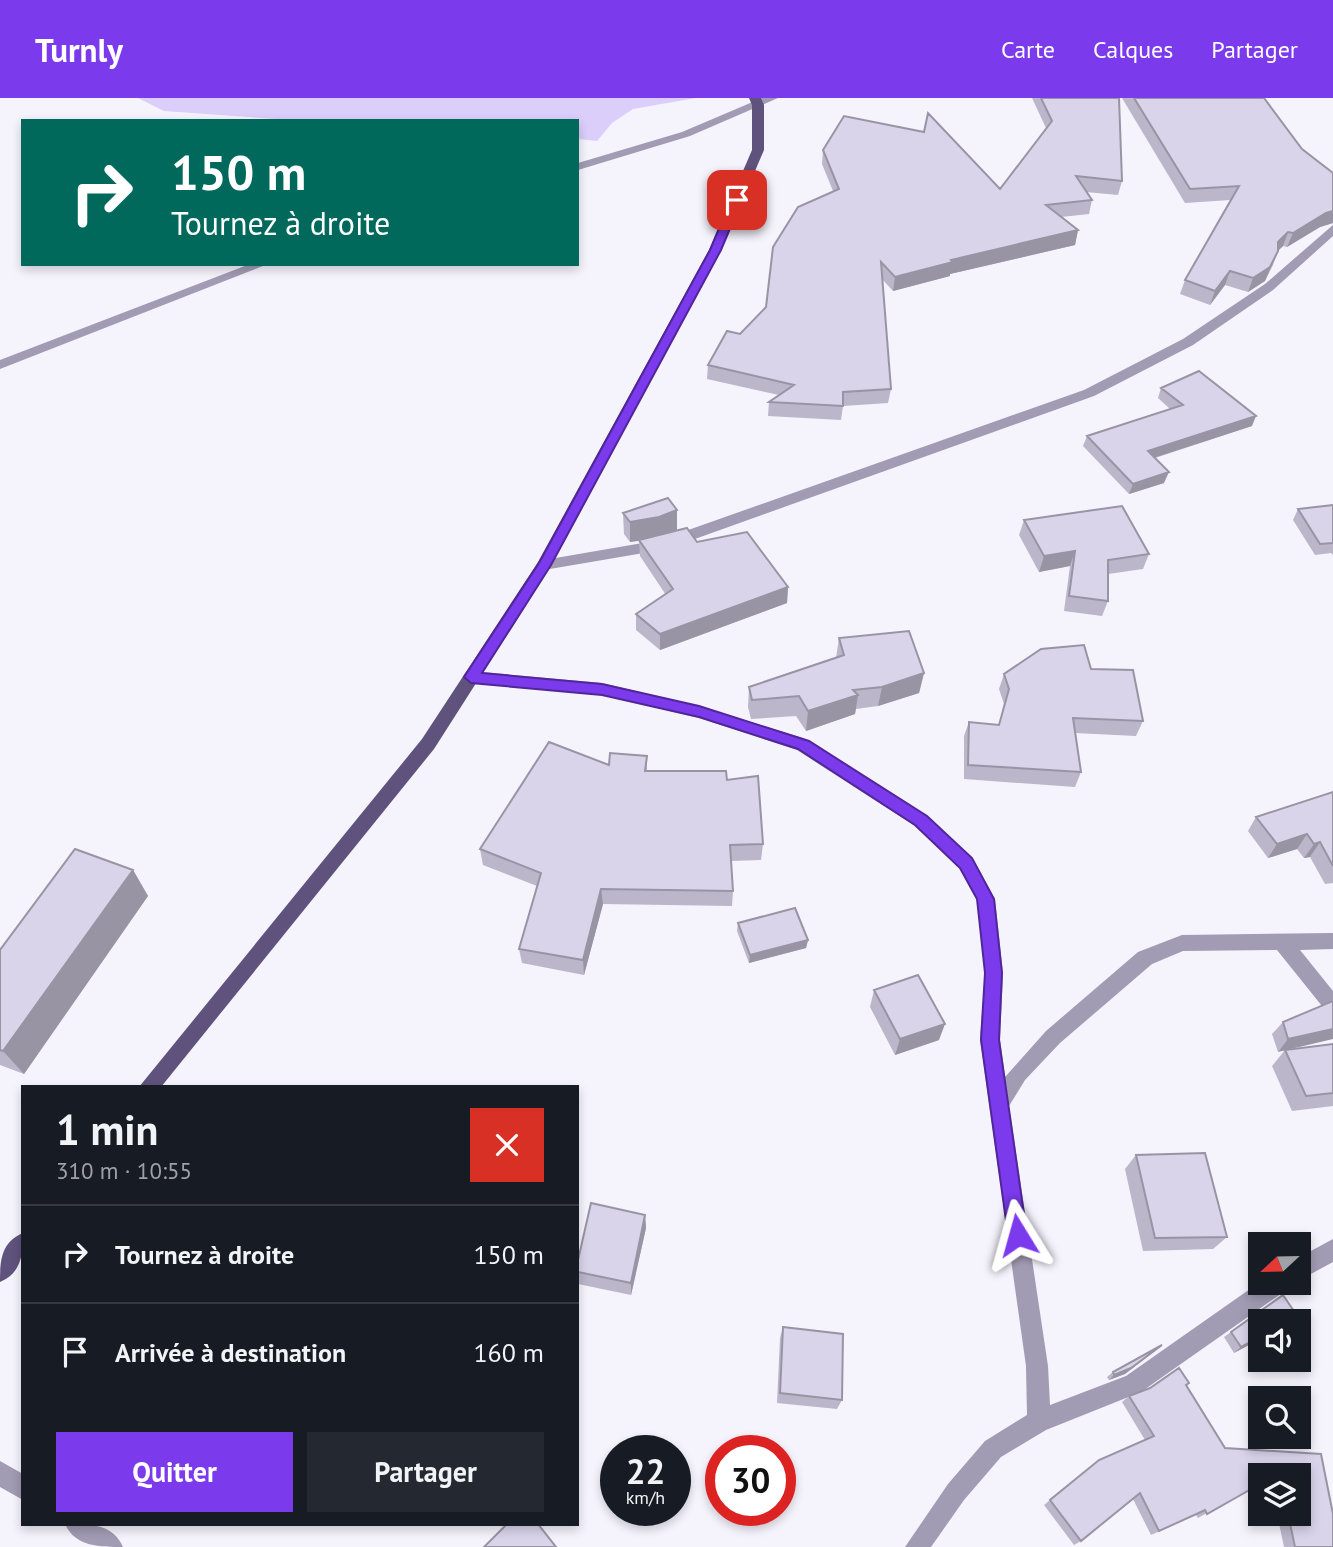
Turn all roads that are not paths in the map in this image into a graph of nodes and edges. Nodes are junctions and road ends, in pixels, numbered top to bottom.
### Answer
1 (762, 100) edge
2 (579, 167) edge
3 (1333, 229) edge
4 (257, 266) edge
5 (0, 366) edge
6 (544, 565) junction
7 (471, 677) junction
8 (1333, 941) edge
9 (1283, 943) junction
10 (1333, 1005) edge
11 (151, 1085) edge
12 (999, 1104) junction
13 (21, 1245) edge
14 (1333, 1250) edge
15 (1311, 1263) edge
16 (0, 1271) edge
17 (1260, 1295) edge
18 (1039, 1421) junction
19 (0, 1473) edge
20 (21, 1487) edge
21 (80, 1526) edge
22 (111, 1547) edge
23 (918, 1547) edge

1 - 2 street
1 - 6 main road
3 - 6 street
4 - 5 street
6 - 7 main road
7 - 11 main road
7 - 12 street
8 - 9 street
9 - 10 street
9 - 12 street
12 - 18 street
13 - 16 main road
14 - 15 street
17 - 18 street
18 - 23 street
19 - 20 street
21 - 22 street

